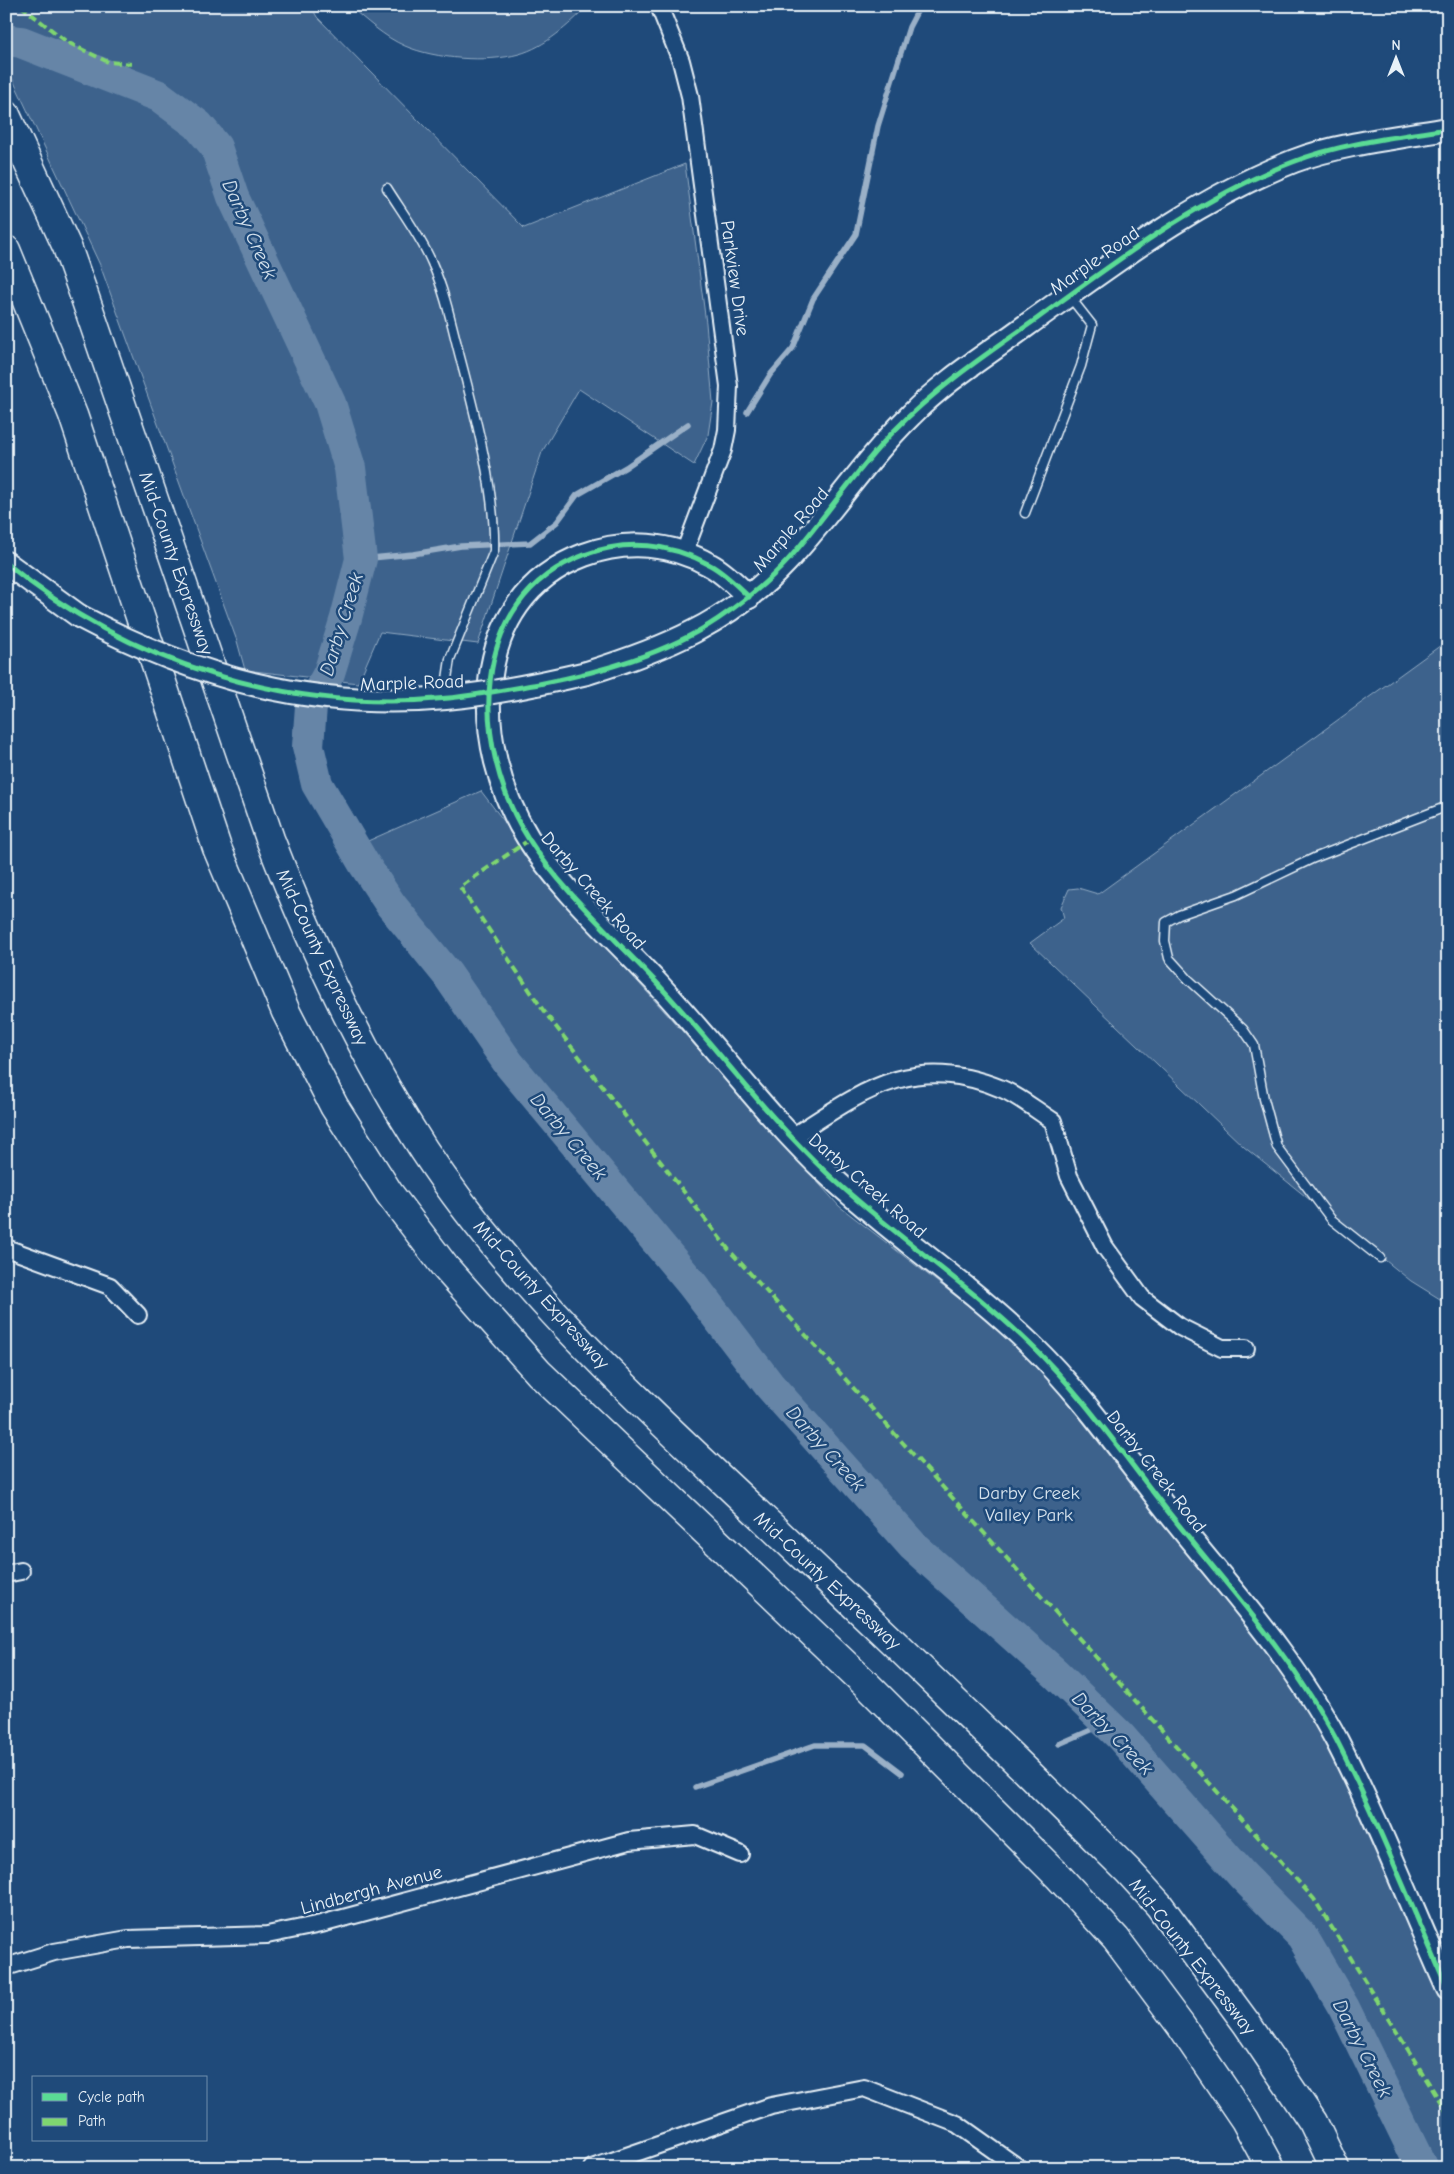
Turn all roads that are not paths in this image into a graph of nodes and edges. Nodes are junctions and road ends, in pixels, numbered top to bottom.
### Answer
1 (659, 6) edge
2 (6, 115) edge
3 (1448, 129) edge
4 (387, 188) dead end
5 (6, 250) edge
6 (1069, 295) junction
7 (1024, 513) dead end
8 (684, 553) junction
9 (6, 563) edge
10 (749, 597) junction
11 (481, 712) junction
12 (1448, 806) edge
13 (792, 1137) junction
14 (6, 1248) edge
15 (1380, 1258) dead end
16 (138, 1315) dead end
17 (1246, 1348) dead end
18 (740, 1854) dead end
19 (6, 1967) edge
20 (1448, 1989) edge
21 (592, 2168) edge
22 (1019, 2168) edge
23 (1271, 2168) edge
24 (1335, 2168) edge

1 - 8 street, Parkview Drive
2 - 24 highway, Mid-County Expressway
3 - 6 street, Marple Road
4 - 11 lane
5 - 23 highway
6 - 7 lane
6 - 10 street, Marple Road
8 - 10 street, Darby Creek Road
8 - 11 street, Darby Creek Road
9 - 10 street, Marple Road, bridge
11 - 13 street, Darby Creek Road
12 - 15 lane
13 - 17 street
13 - 20 street, Darby Creek Road
14 - 16 street
18 - 19 street, Lindbergh Avenue
21 - 22 street

